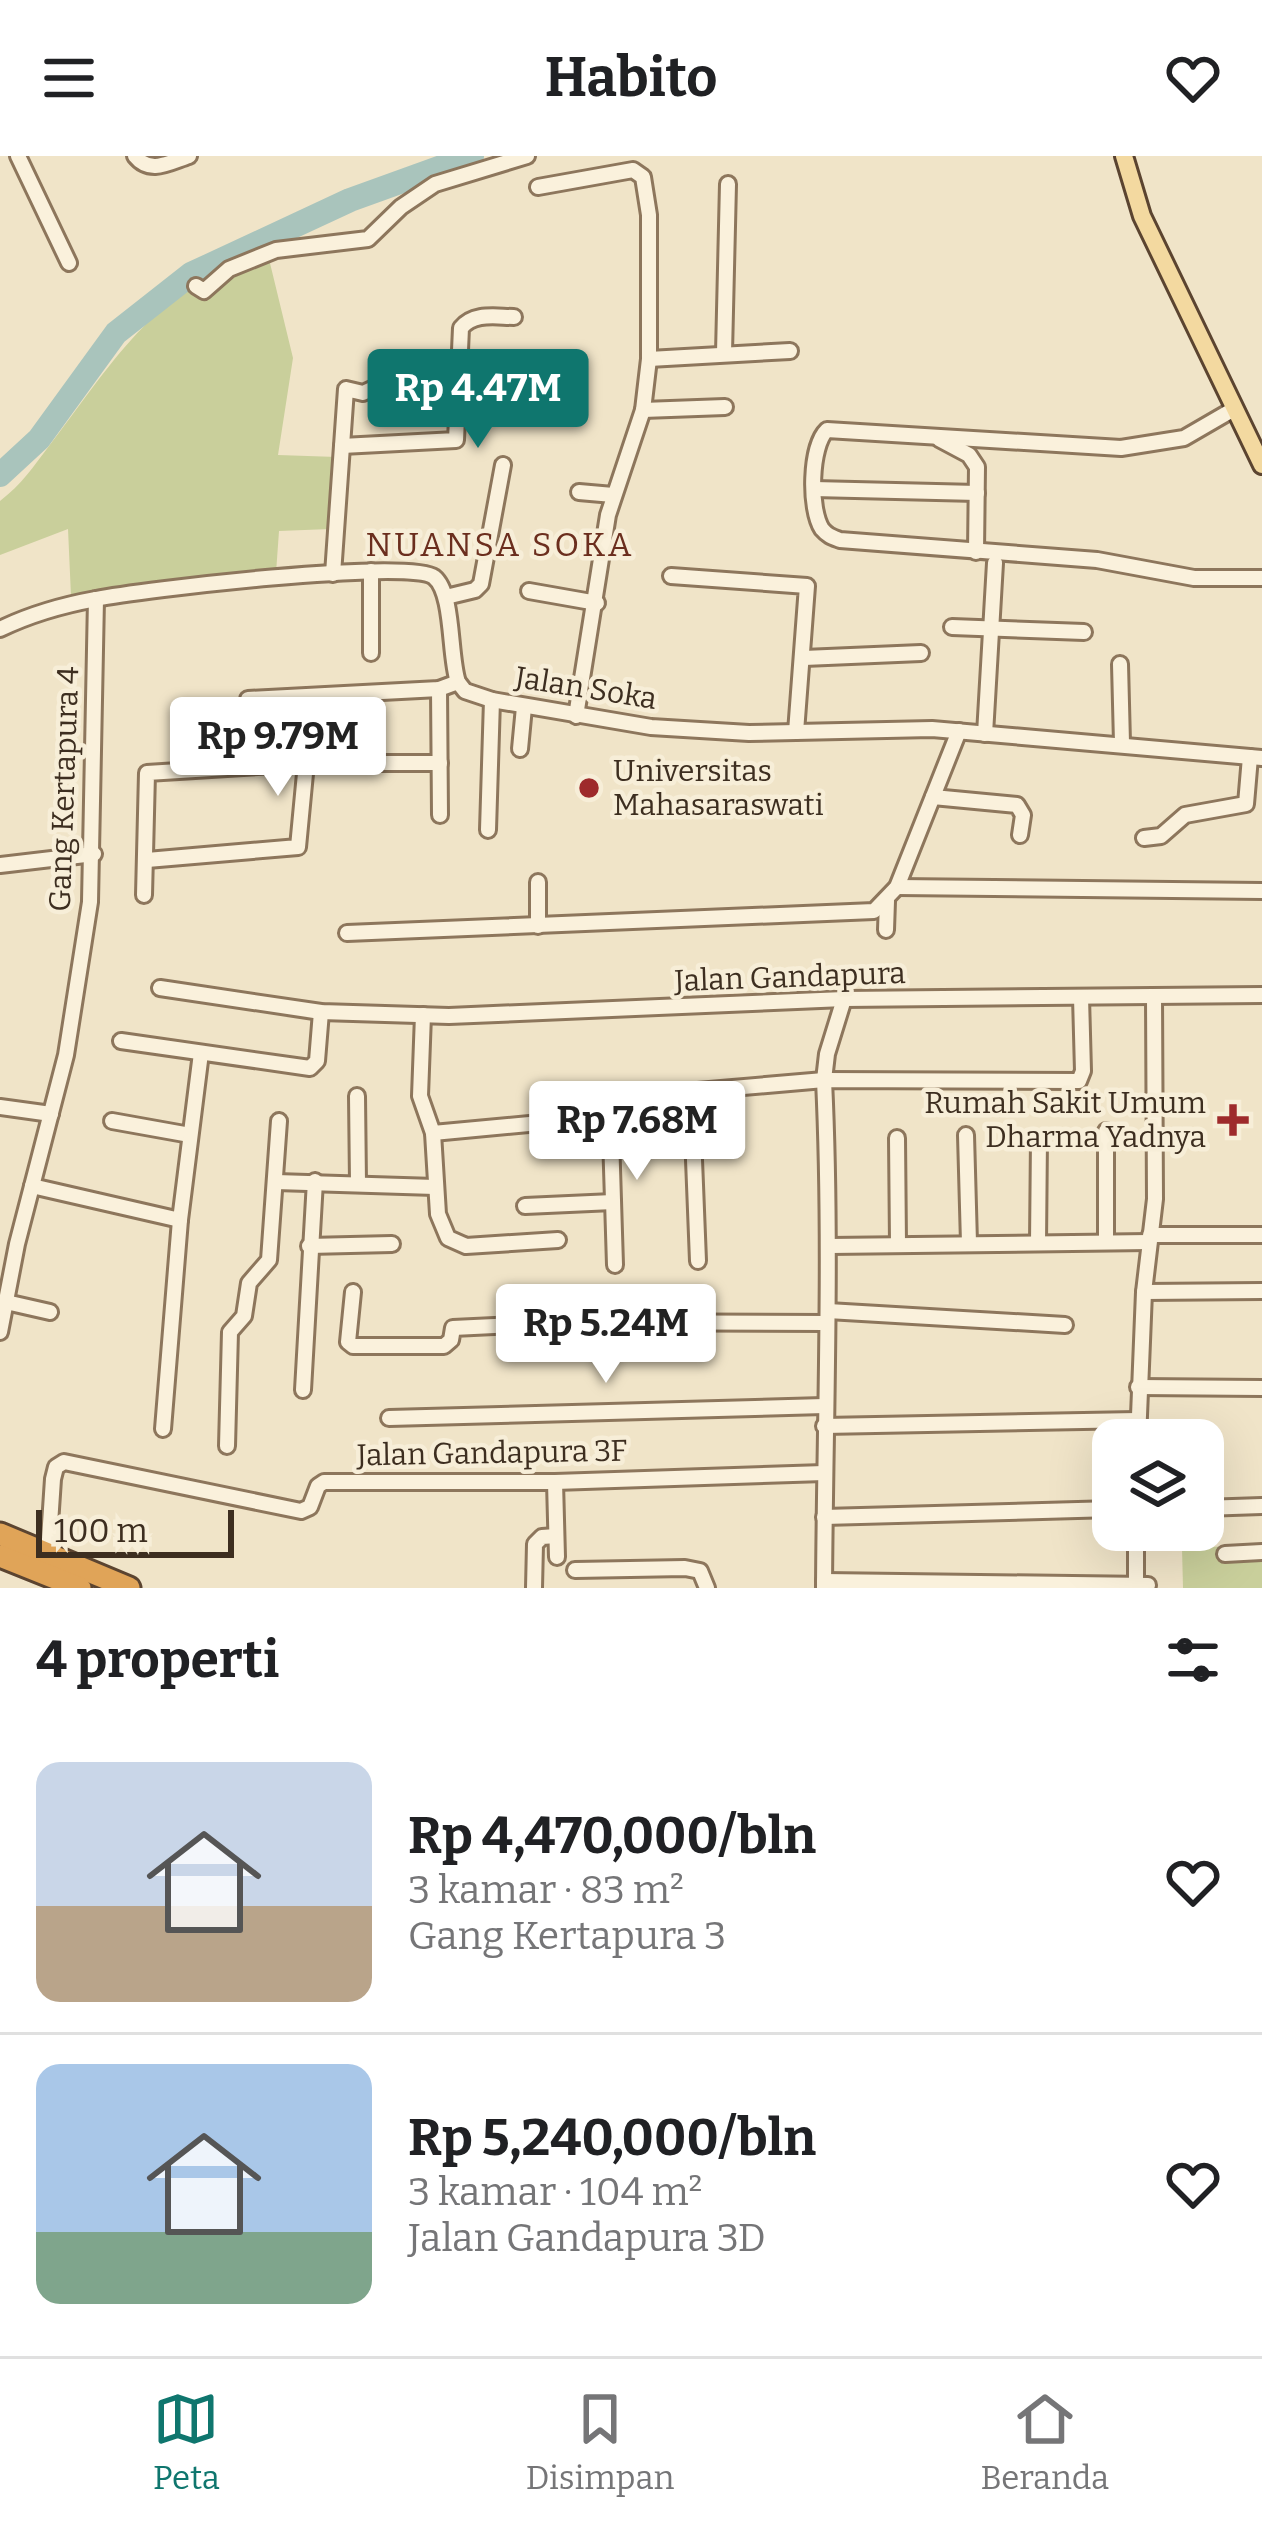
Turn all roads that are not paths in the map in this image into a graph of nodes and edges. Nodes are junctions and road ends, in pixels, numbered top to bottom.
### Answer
1 (18, 156) edge
2 (135, 156) edge
3 (189, 156) edge
4 (527, 156) edge
5 (1124, 156) edge
6 (728, 184) dead end
7 (538, 187) dead end
8 (69, 263) dead end
9 (196, 286) dead end
10 (514, 317) dead end
11 (790, 351) dead end
12 (724, 353) junction
13 (649, 358) junction
14 (388, 381) dead end
15 (724, 407) dead end
16 (1234, 409) junction
17 (643, 410) junction
18 (932, 436) junction
19 (342, 446) junction
20 (503, 465) dead end
21 (1262, 465) edge
22 (814, 489) junction
23 (579, 492) dead end
24 (977, 493) junction
25 (613, 495) junction
26 (976, 552) junction
27 (995, 563) dead end
28 (371, 571) junction
29 (332, 574) junction
30 (671, 576) dead end
31 (1262, 578) edge
32 (530, 592) dead end
33 (446, 598) junction
34 (96, 599) junction
35 (596, 603) junction
36 (952, 627) dead end
37 (0, 629) edge
38 (991, 629) junction
39 (1084, 632) dead end
40 (371, 652) dead end
41 (920, 653) dead end
42 (804, 658) junction
43 (1120, 664) dead end
44 (458, 682) junction
45 (439, 689) junction
46 (248, 699) dead end
47 (492, 700) junction
48 (524, 707) junction
49 (576, 716) junction
50 (959, 731) junction
51 (796, 732) junction
52 (986, 734) junction
53 (1123, 743) junction
54 (520, 749) dead end
55 (1256, 758) edge
56 (305, 763) junction
57 (440, 763) junction
58 (933, 797) junction
59 (440, 815) dead end
60 (488, 830) dead end
61 (1021, 835) dead end
62 (1144, 838) dead end
63 (94, 854) junction
64 (147, 860) junction
65 (0, 866) edge
66 (538, 882) dead end
67 (897, 887) junction
68 (1262, 891) edge
69 (144, 895) dead end
70 (886, 901) junction
71 (538, 926) junction
72 (886, 930) dead end
73 (347, 932) dead end
74 (160, 988) dead end
75 (1262, 995) edge
76 (1154, 996) junction
77 (1081, 997) junction
78 (844, 1000) junction
79 (321, 1012) junction
80 (423, 1015) junction
81 (121, 1041) dead end
82 (201, 1053) junction
83 (824, 1080) junction
84 (695, 1092) junction
85 (650, 1095) dead end
86 (357, 1096) dead end
87 (0, 1107) edge
88 (51, 1114) junction
89 (112, 1121) dead end
90 (279, 1121) dead end
91 (1106, 1131) dead end
92 (433, 1133) junction
93 (190, 1135) junction
94 (967, 1135) dead end
95 (898, 1138) dead end
96 (1039, 1138) dead end
97 (315, 1181) junction
98 (276, 1182) junction
99 (358, 1183) junction
100 (32, 1186) junction
101 (435, 1187) junction
102 (613, 1202) junction
103 (524, 1206) dead end
104 (181, 1220) junction
105 (1262, 1235) edge
106 (1150, 1238) junction
107 (558, 1240) dead end
108 (1106, 1242) junction
109 (969, 1243) junction
110 (1038, 1243) junction
111 (392, 1244) dead end
112 (898, 1244) junction
113 (309, 1246) junction
114 (830, 1246) junction
115 (698, 1261) dead end
116 (615, 1264) dead end
117 (1262, 1291) edge
118 (353, 1292) dead end
119 (1144, 1292) junction
120 (6, 1302) junction
121 (50, 1312) dead end
122 (827, 1317) junction
123 (1065, 1325) dead end
124 (0, 1332) edge
125 (1138, 1387) junction
126 (1262, 1388) edge
127 (303, 1390) dead end
128 (824, 1406) junction
129 (389, 1418) dead end
130 (1137, 1419) edge
131 (1092, 1421) edge
132 (824, 1426) junction
133 (163, 1429) dead end
134 (227, 1445) dead end
135 (824, 1473) junction
136 (555, 1482) junction
137 (1262, 1506) edge
138 (1224, 1507) edge
139 (1092, 1510) edge
140 (824, 1517) junction
141 (0, 1534) edge
142 (556, 1536) junction
143 (1138, 1551) edge
144 (1262, 1552) edge
145 (48, 1554) junction
146 (1225, 1554) dead end
147 (0, 1556) edge
148 (557, 1557) dead end
149 (575, 1570) dead end
150 (824, 1584) edge
151 (80, 1588) edge
152 (129, 1588) edge
153 (534, 1588) edge
154 (706, 1588) edge

1 - 8 street
2 - 3 street
4 - 9 street
5 - 16 main road
6 - 12 street
7 - 13 street
10 - 19 street
11 - 12 street
12 - 13 street
13 - 17 street
14 - 19 street
15 - 17 street
16 - 18 street
16 - 21 main road
17 - 25 street
18 - 22 street
18 - 24 street
19 - 29 street
20 - 33 street
22 - 24 street
22 - 26 street
23 - 25 street
24 - 26 street
25 - 35 street
26 - 31 street
27 - 38 street
28 - 29 street
28 - 33 street
28 - 40 street
29 - 34 street
30 - 42 street
32 - 35 street
33 - 44 street
34 - 37 street
34 - 63 street, Gang Kertapura 4
35 - 49 street
36 - 38 street
38 - 39 street
38 - 52 street
41 - 42 street
42 - 51 street
43 - 53 street
44 - 45 street
44 - 47 street, Jalan Soka
45 - 46 street
45 - 57 street
47 - 48 street, Jalan Soka
47 - 60 street
48 - 49 street, Jalan Soka
48 - 54 street
49 - 51 street, Jalan Soka
50 - 51 street, Jalan Soka
50 - 52 street, Jalan Soka
50 - 58 street
52 - 53 street, Jalan Soka
53 - 55 street, Jalan Soka
55 - 62 street
56 - 57 street
56 - 64 street
56 - 64 street
57 - 59 street
58 - 61 street
58 - 67 street
63 - 65 street
63 - 88 street, Gang Kertapura 4
64 - 69 street
66 - 71 street
67 - 68 street
67 - 70 street
70 - 71 street
70 - 72 street
71 - 73 street
74 - 79 street, Jalan Gandapura
75 - 76 street, Jalan Gandapura
76 - 77 street, Jalan Gandapura
76 - 106 street
77 - 78 street, Jalan Gandapura
77 - 83 street
78 - 80 street, Jalan Gandapura
78 - 83 street
79 - 80 street, Jalan Gandapura
79 - 82 street
80 - 92 street
81 - 82 street
82 - 93 street
83 - 84 street
83 - 114 street
84 - 85 street
84 - 115 street
86 - 99 street
87 - 88 street
88 - 100 street, Gang Kertapura 4
89 - 93 street
90 - 98 street
91 - 108 street
92 - 101 street
92 - 102 street
93 - 104 street
94 - 109 street
95 - 112 street
96 - 110 street
97 - 98 street
97 - 99 street
97 - 113 street
98 - 134 street
99 - 101 street
100 - 104 street
100 - 120 street, Gang Kertapura 4
101 - 107 street
102 - 103 street
102 - 116 street
104 - 133 street
105 - 106 street
106 - 108 street
106 - 119 street
108 - 110 street
109 - 110 street
109 - 112 street
111 - 113 street
112 - 114 street
113 - 127 street
114 - 122 street
117 - 119 street
118 - 122 street
119 - 125 street
120 - 121 street
120 - 124 street, Gang Kertapura 4
122 - 123 street
122 - 128 street
125 - 126 street
125 - 130 street
128 - 129 street
128 - 132 street
131 - 132 street
132 - 135 street
135 - 136 street, Jalan Gandapura 3F
135 - 140 street
136 - 142 street
136 - 145 street, Jalan Gandapura 3F
137 - 138 street
139 - 140 street
140 - 150 street
141 - 145 highway
142 - 148 street
142 - 153 street
143 - 150 street
144 - 146 street
145 - 152 highway
147 - 151 highway
149 - 154 street

